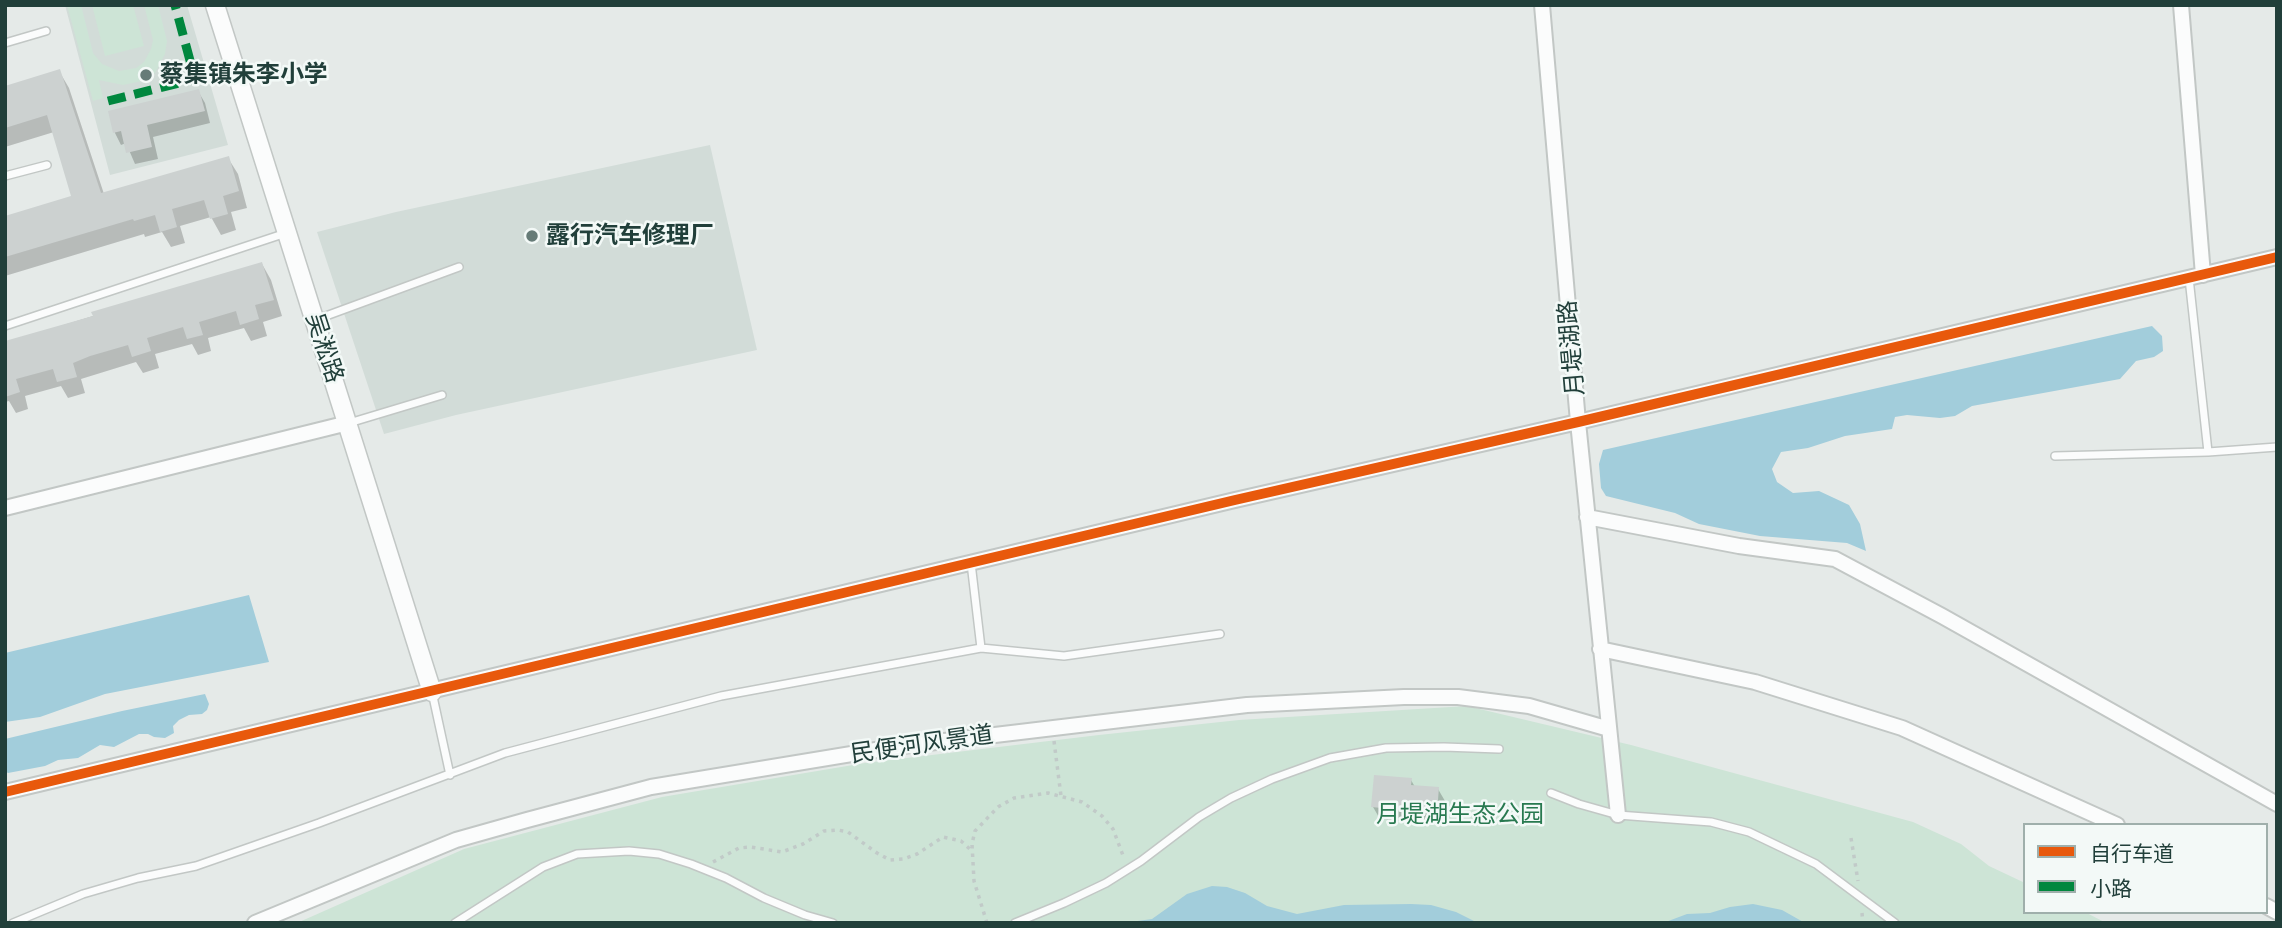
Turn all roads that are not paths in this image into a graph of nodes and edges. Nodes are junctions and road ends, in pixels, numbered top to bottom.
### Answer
1 (215, 5) edge
2 (1542, 5) edge
3 (2181, 5) edge
4 (46, 31) dead end
5 (5, 43) edge
6 (47, 165) dead end
7 (5, 176) edge
8 (287, 233) junction
9 (2277, 257) edge
10 (459, 267) dead end
11 (2196, 277) junction
12 (315, 320) junction
13 (5, 326) edge
14 (442, 395) dead end
15 (1578, 422) junction
16 (348, 423) junction
17 (2277, 447) edge
18 (2208, 452) junction
19 (2055, 456) dead end
20 (5, 508) edge
21 (1587, 517) junction
22 (971, 563) junction
23 (1220, 634) dead end
24 (981, 648) junction
25 (1600, 649) junction
26 (432, 692) junction
27 (1609, 729) junction
28 (1499, 749) dead end
29 (450, 775) junction
30 (5, 792) edge
31 (1551, 793) dead end
32 (2277, 804) edge
33 (1618, 815) junction
34 (2113, 823) edge
35 (13, 923) edge
36 (255, 923) edge
37 (455, 923) edge
38 (833, 923) edge
39 (1015, 923) edge
40 (1895, 923) edge

1 - 8 street, 吴淞路
2 - 15 street, 月堤湖路
3 - 11 street
4 - 5 lane
6 - 7 lane
8 - 12 street, 吴淞路
8 - 13 lane
9 - 11 street
10 - 12 lane
11 - 15 street
11 - 18 lane
12 - 16 street, 吴淞路
14 - 16 lane
15 - 21 street, 月堤湖路
15 - 22 street
16 - 20 street
16 - 26 street, 吴淞路
17 - 18 lane
18 - 19 lane
21 - 25 street, 月堤湖路
21 - 32 street
22 - 24 lane
22 - 26 street
23 - 24 lane
24 - 29 lane
25 - 27 street, 月堤湖路
25 - 34 street
26 - 29 lane
26 - 30 street
27 - 33 street, 月堤湖路
27 - 36 street, 民便河风景道
28 - 39 lane
29 - 35 lane
31 - 33 lane
33 - 40 lane
37 - 38 lane

